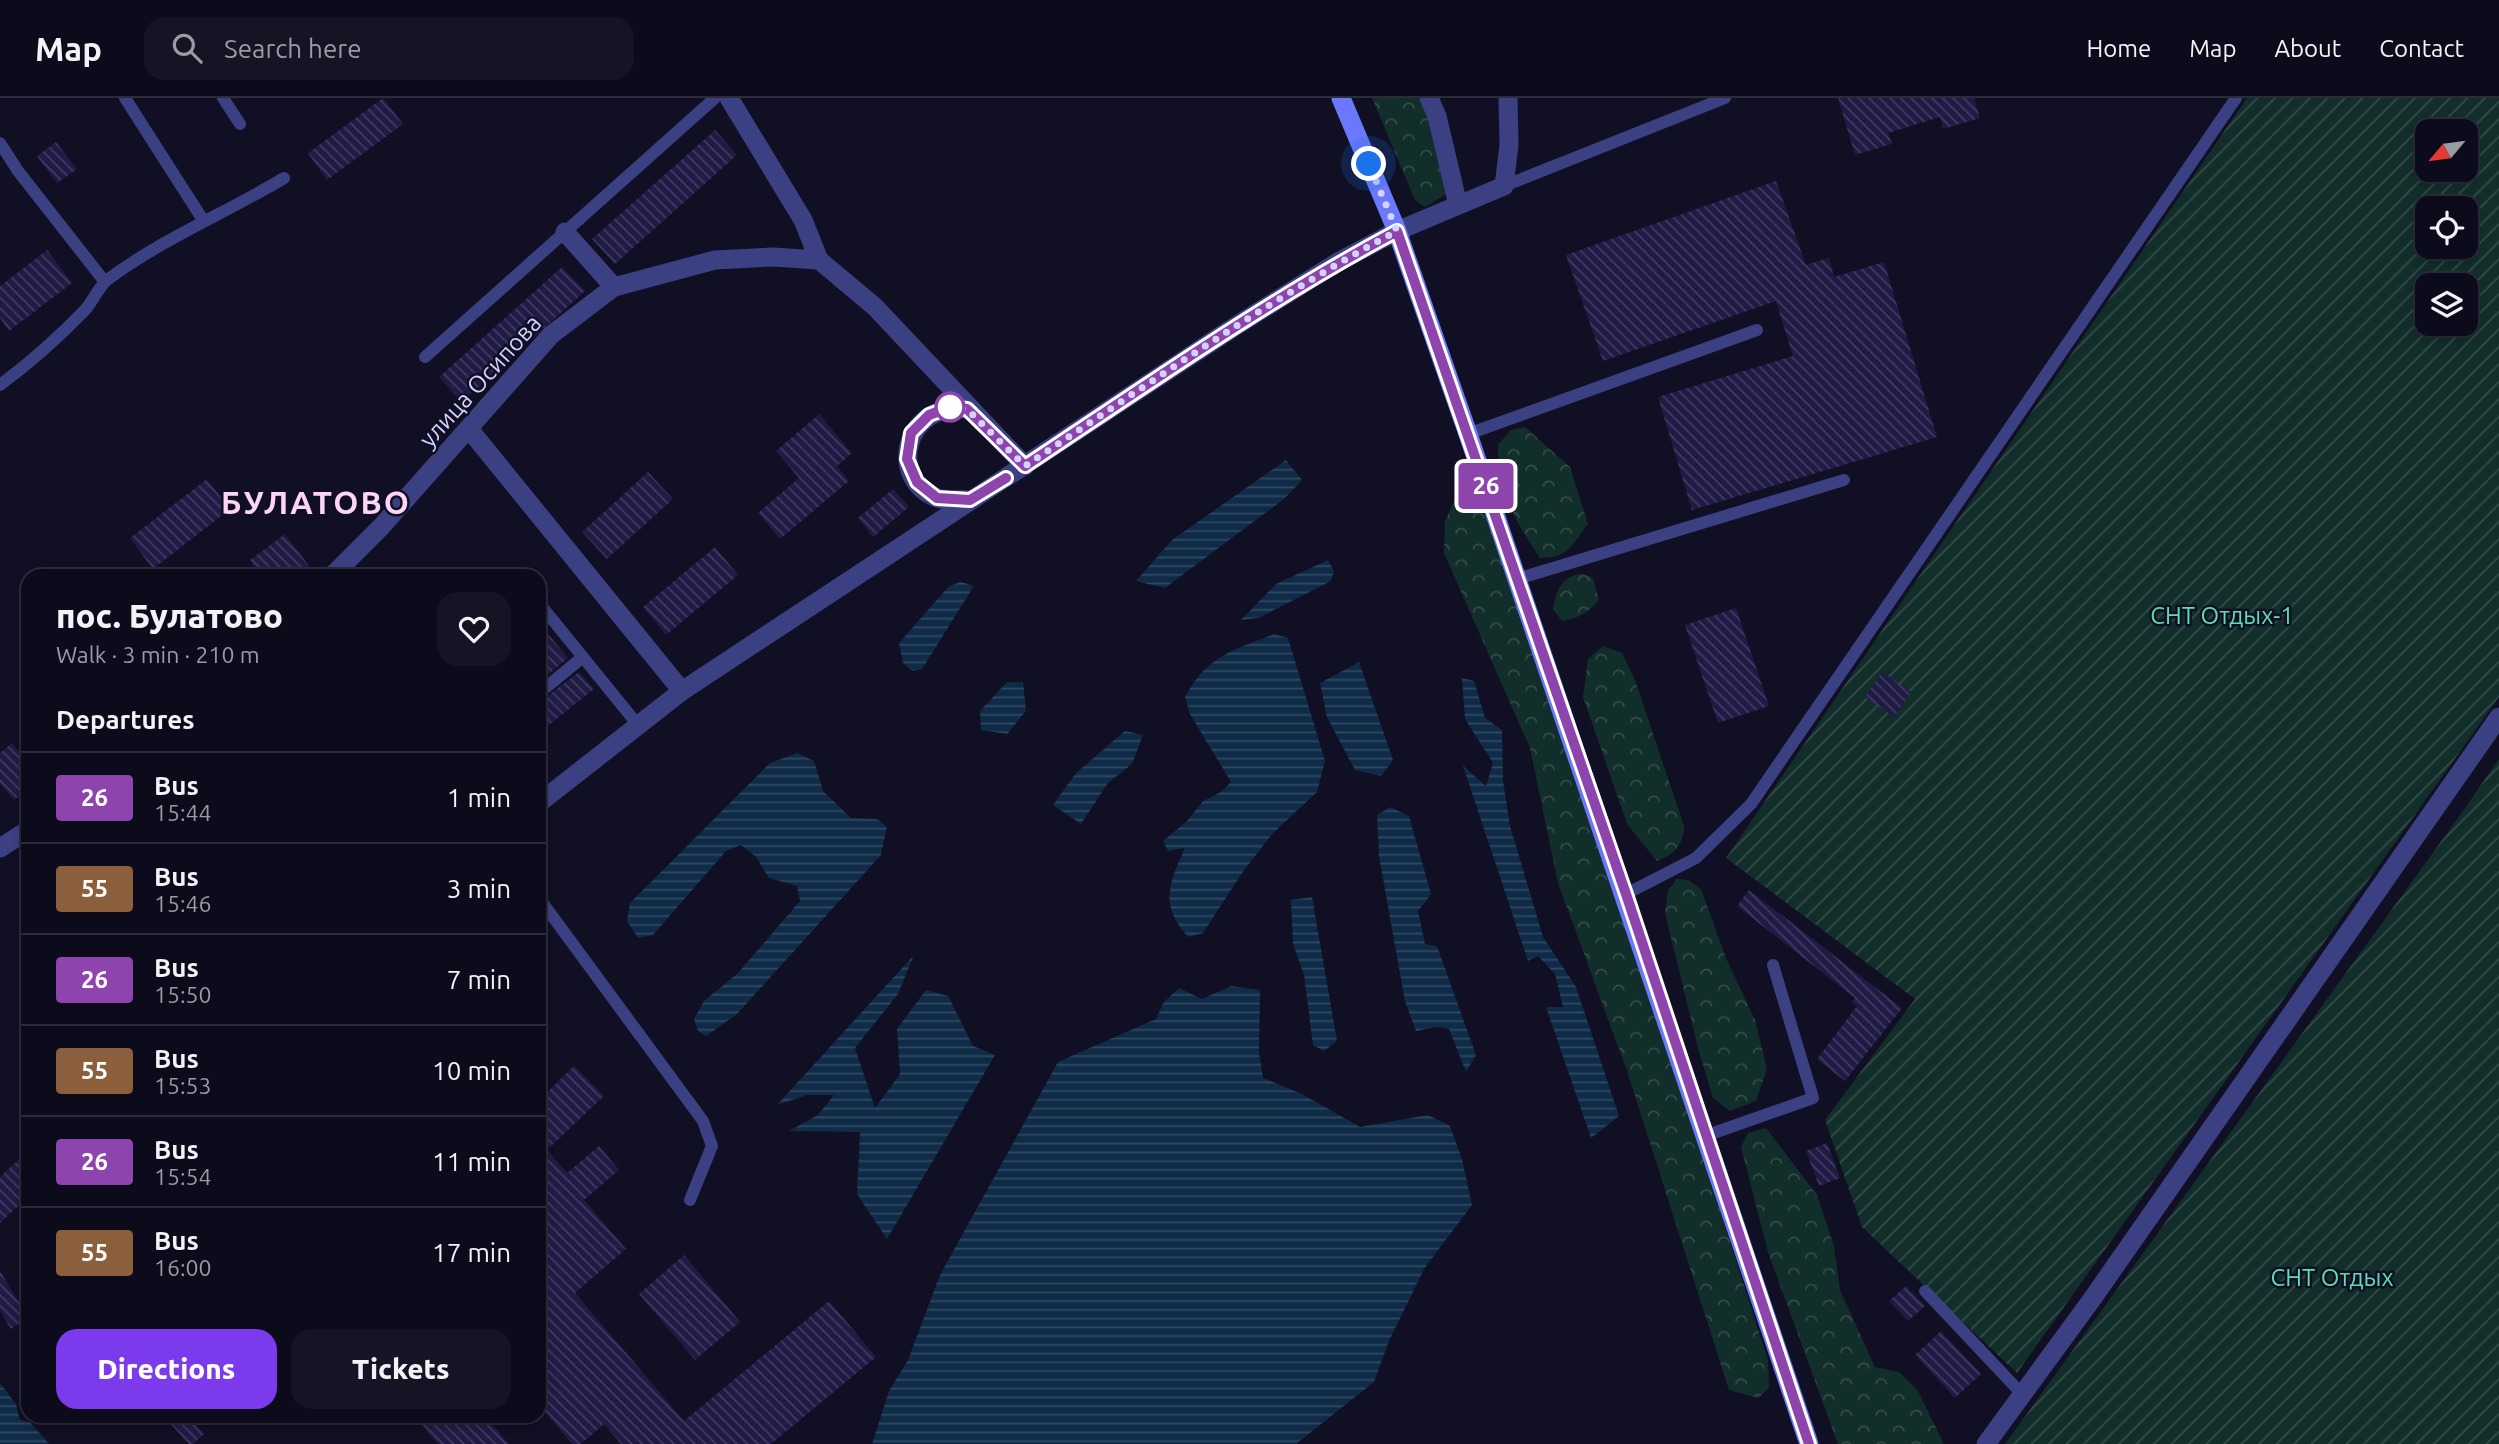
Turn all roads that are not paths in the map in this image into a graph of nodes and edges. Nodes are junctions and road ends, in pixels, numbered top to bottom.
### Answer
1 (125, 98) edge
2 (223, 98) edge
3 (715, 98) edge
4 (729, 98) edge
5 (1341, 98) edge
6 (1429, 98) edge
7 (1508, 98) edge
8 (1725, 98) edge
9 (2236, 98) edge
10 (240, 124) dead end
11 (0, 143) edge
12 (284, 178) dead end
13 (1504, 186) junction
14 (1458, 205) junction
15 (203, 220) junction
16 (1397, 231) junction
17 (565, 232) junction
18 (819, 260) junction
19 (105, 282) junction
20 (614, 287) junction
21 (1757, 330) dead end
22 (425, 358) dead end
23 (0, 385) edge
24 (967, 409) junction
25 (469, 429) junction
26 (1468, 434) junction
27 (1025, 466) junction
28 (1844, 480) dead end
29 (970, 500) junction
30 (339, 569) edge
31 (1517, 579) junction
32 (546, 612) edge
33 (583, 657) junction
34 (546, 687) edge
35 (682, 691) junction
36 (2499, 717) edge
37 (638, 724) junction
38 (546, 797) edge
39 (21, 834) edge
40 (0, 848) edge
41 (1626, 894) junction
42 (546, 908) edge
43 (1773, 965) dead end
44 (1705, 1136) junction
45 (690, 1200) dead end
46 (1925, 1291) dead end
47 (2021, 1393) junction
48 (1809, 1444) edge
49 (1986, 1444) edge

1 - 15 lane
2 - 10 lane
3 - 17 lane
4 - 18 street
5 - 16 main road
6 - 14 street
7 - 13 street
8 - 13 lane
9 - 41 lane
11 - 19 lane
12 - 15 lane
13 - 14 street
14 - 16 street
15 - 19 lane
16 - 26 main road
16 - 27 street
17 - 20 street
17 - 22 lane
18 - 20 street, улица Осипова
18 - 24 street
19 - 23 lane
20 - 25 street, улица Осипова
21 - 26 lane
24 - 27 street
24 - 29 street
25 - 30 street, улица Осипова
25 - 35 street
26 - 31 main road
27 - 29 street
28 - 31 lane
29 - 35 street
31 - 41 main road
32 - 33 lane
33 - 34 lane
33 - 37 lane
35 - 37 street
36 - 47 street
37 - 38 street
39 - 40 street
41 - 44 main road
42 - 45 lane
43 - 44 lane
44 - 48 main road
46 - 47 lane
47 - 49 street

